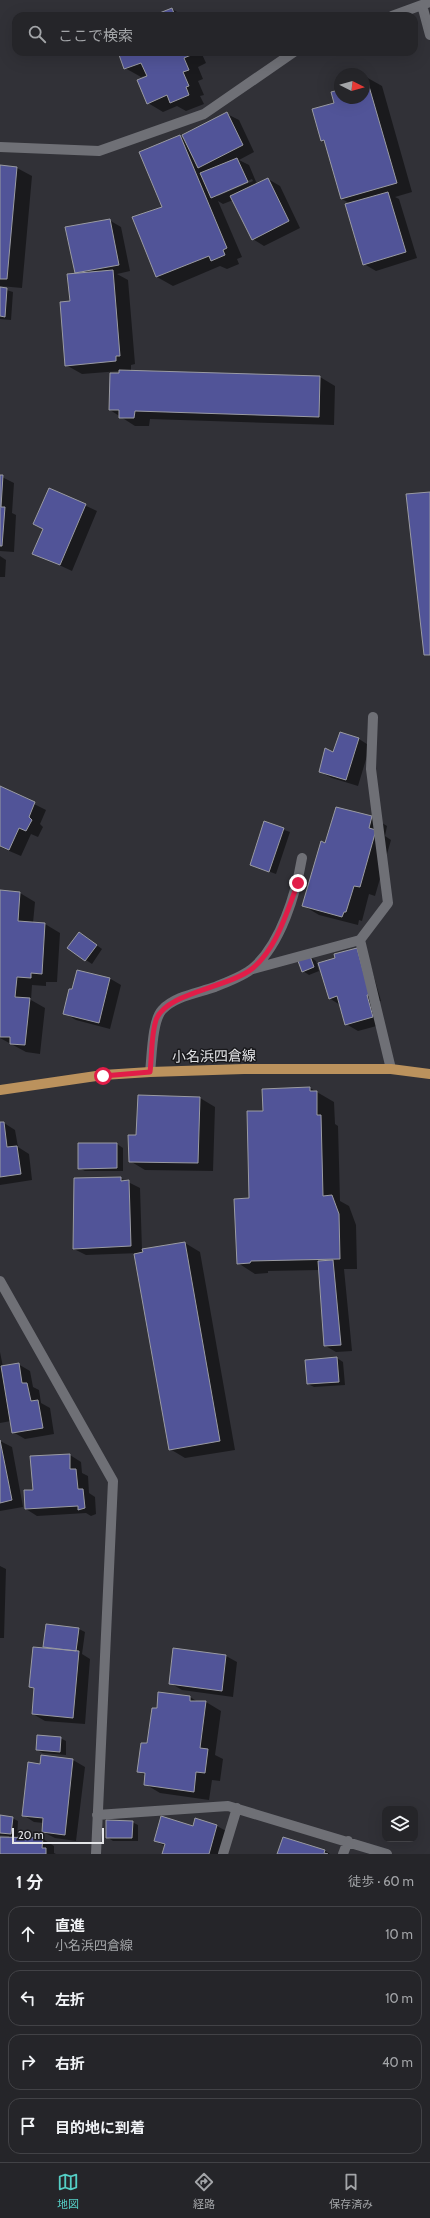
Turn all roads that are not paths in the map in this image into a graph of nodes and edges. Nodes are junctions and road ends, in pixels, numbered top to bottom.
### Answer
1 (426, 3) edge
2 (402, 12) edge
3 (430, 35) edge
4 (288, 56) edge
5 (0, 147) edge
6 (373, 717) dead end
7 (302, 858) dead end
8 (360, 940) junction
9 (252, 969) junction
10 (391, 1069) junction
11 (150, 1072) junction
12 (430, 1074) edge
13 (0, 1090) edge
14 (0, 1281) edge
15 (4, 1295) edge
16 (237, 1808) junction
17 (97, 1815) junction
18 (348, 1841) junction
19 (96, 1854) edge
20 (223, 1854) edge
21 (344, 1854) edge
22 (387, 1854) edge

1 - 2 street
1 - 3 street
4 - 5 street
6 - 8 street
7 - 9 street
8 - 9 street
8 - 10 street
9 - 11 street
10 - 11 main road, 小名浜四倉線
10 - 12 main road, 小名浜四倉線
11 - 13 main road, 小名浜四倉線
14 - 15 street
15 - 17 street
16 - 17 street
16 - 18 street
16 - 20 street
17 - 19 street
18 - 21 street
18 - 22 street

